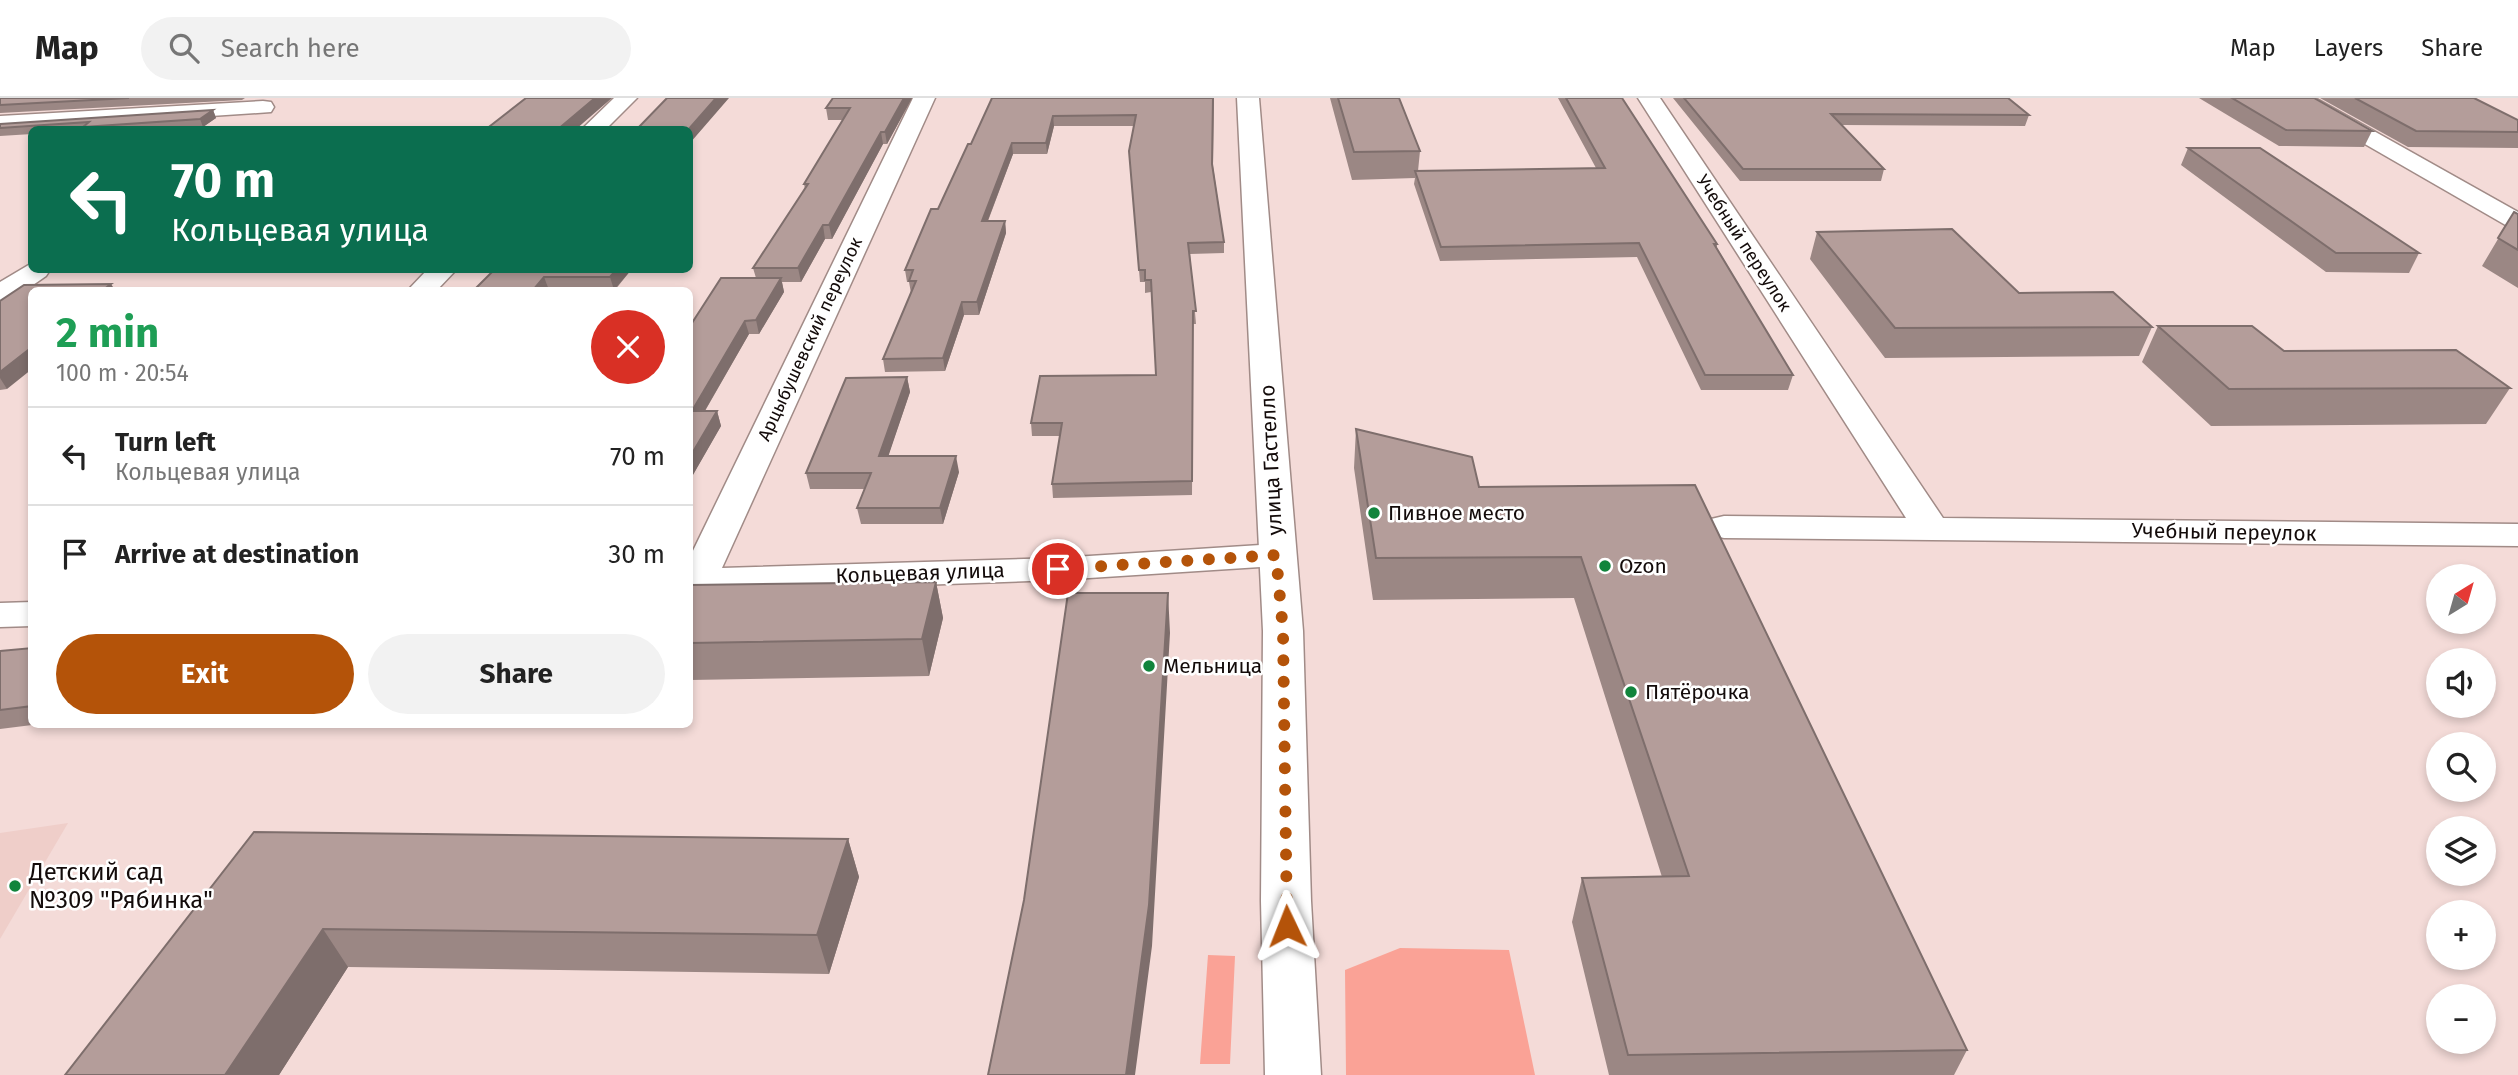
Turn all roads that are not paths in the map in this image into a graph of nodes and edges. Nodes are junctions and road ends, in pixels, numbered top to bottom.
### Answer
1 (626, 98) edge
2 (924, 98) edge
3 (1248, 98) edge
4 (1649, 98) edge
5 (2299, 98) edge
6 (271, 102) edge
7 (0, 123) edge
8 (237, 126) edge
9 (596, 126) edge
10 (2518, 222) edge
11 (32, 273) edge
12 (439, 273) edge
13 (425, 287) edge
14 (0, 295) edge
15 (1724, 527) dead end
16 (1931, 528) junction
17 (2518, 535) edge
18 (1276, 555) junction
19 (693, 581) edge
20 (28, 614) edge
21 (0, 615) edge
22 (1293, 1075) edge

1 - 9 street
2 - 19 street, Арцыбушевский переулок
3 - 18 street, улица Гастелло
4 - 16 street, Учебный переулок
5 - 10 street
6 - 7 street
6 - 8 street
11 - 14 street
12 - 13 street
15 - 16 street, Учебный переулок
16 - 17 street, Учебный переулок
18 - 19 street, Кольцевая улица
18 - 22 street, улица Гастелло
20 - 21 street

